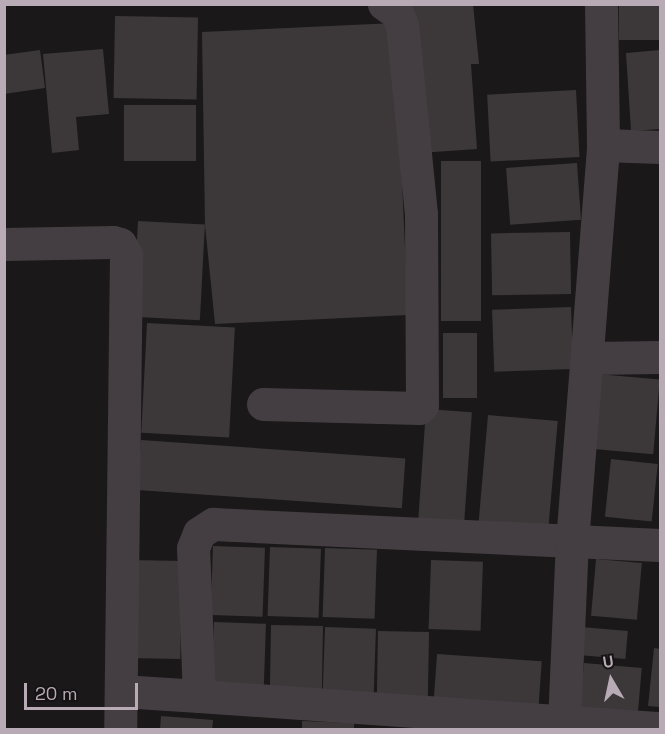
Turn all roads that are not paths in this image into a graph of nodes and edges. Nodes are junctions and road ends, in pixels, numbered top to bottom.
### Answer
1 (384, 4) edge
2 (601, 4) edge
3 (603, 145) junction
4 (660, 147) edge
5 (4, 244) edge
6 (660, 357) edge
7 (587, 358) junction
8 (263, 404) dead end
9 (572, 542) junction
10 (660, 545) edge
11 (121, 691) junction
12 (199, 696) junction
13 (564, 723) junction
14 (660, 728) edge
15 (120, 729) edge

1 - 8 street
2 - 3 street
3 - 4 street
3 - 7 street
5 - 11 street
6 - 7 street
7 - 9 street
9 - 10 street
9 - 12 street
9 - 13 street
11 - 12 street
11 - 15 street
12 - 13 street
13 - 14 street

